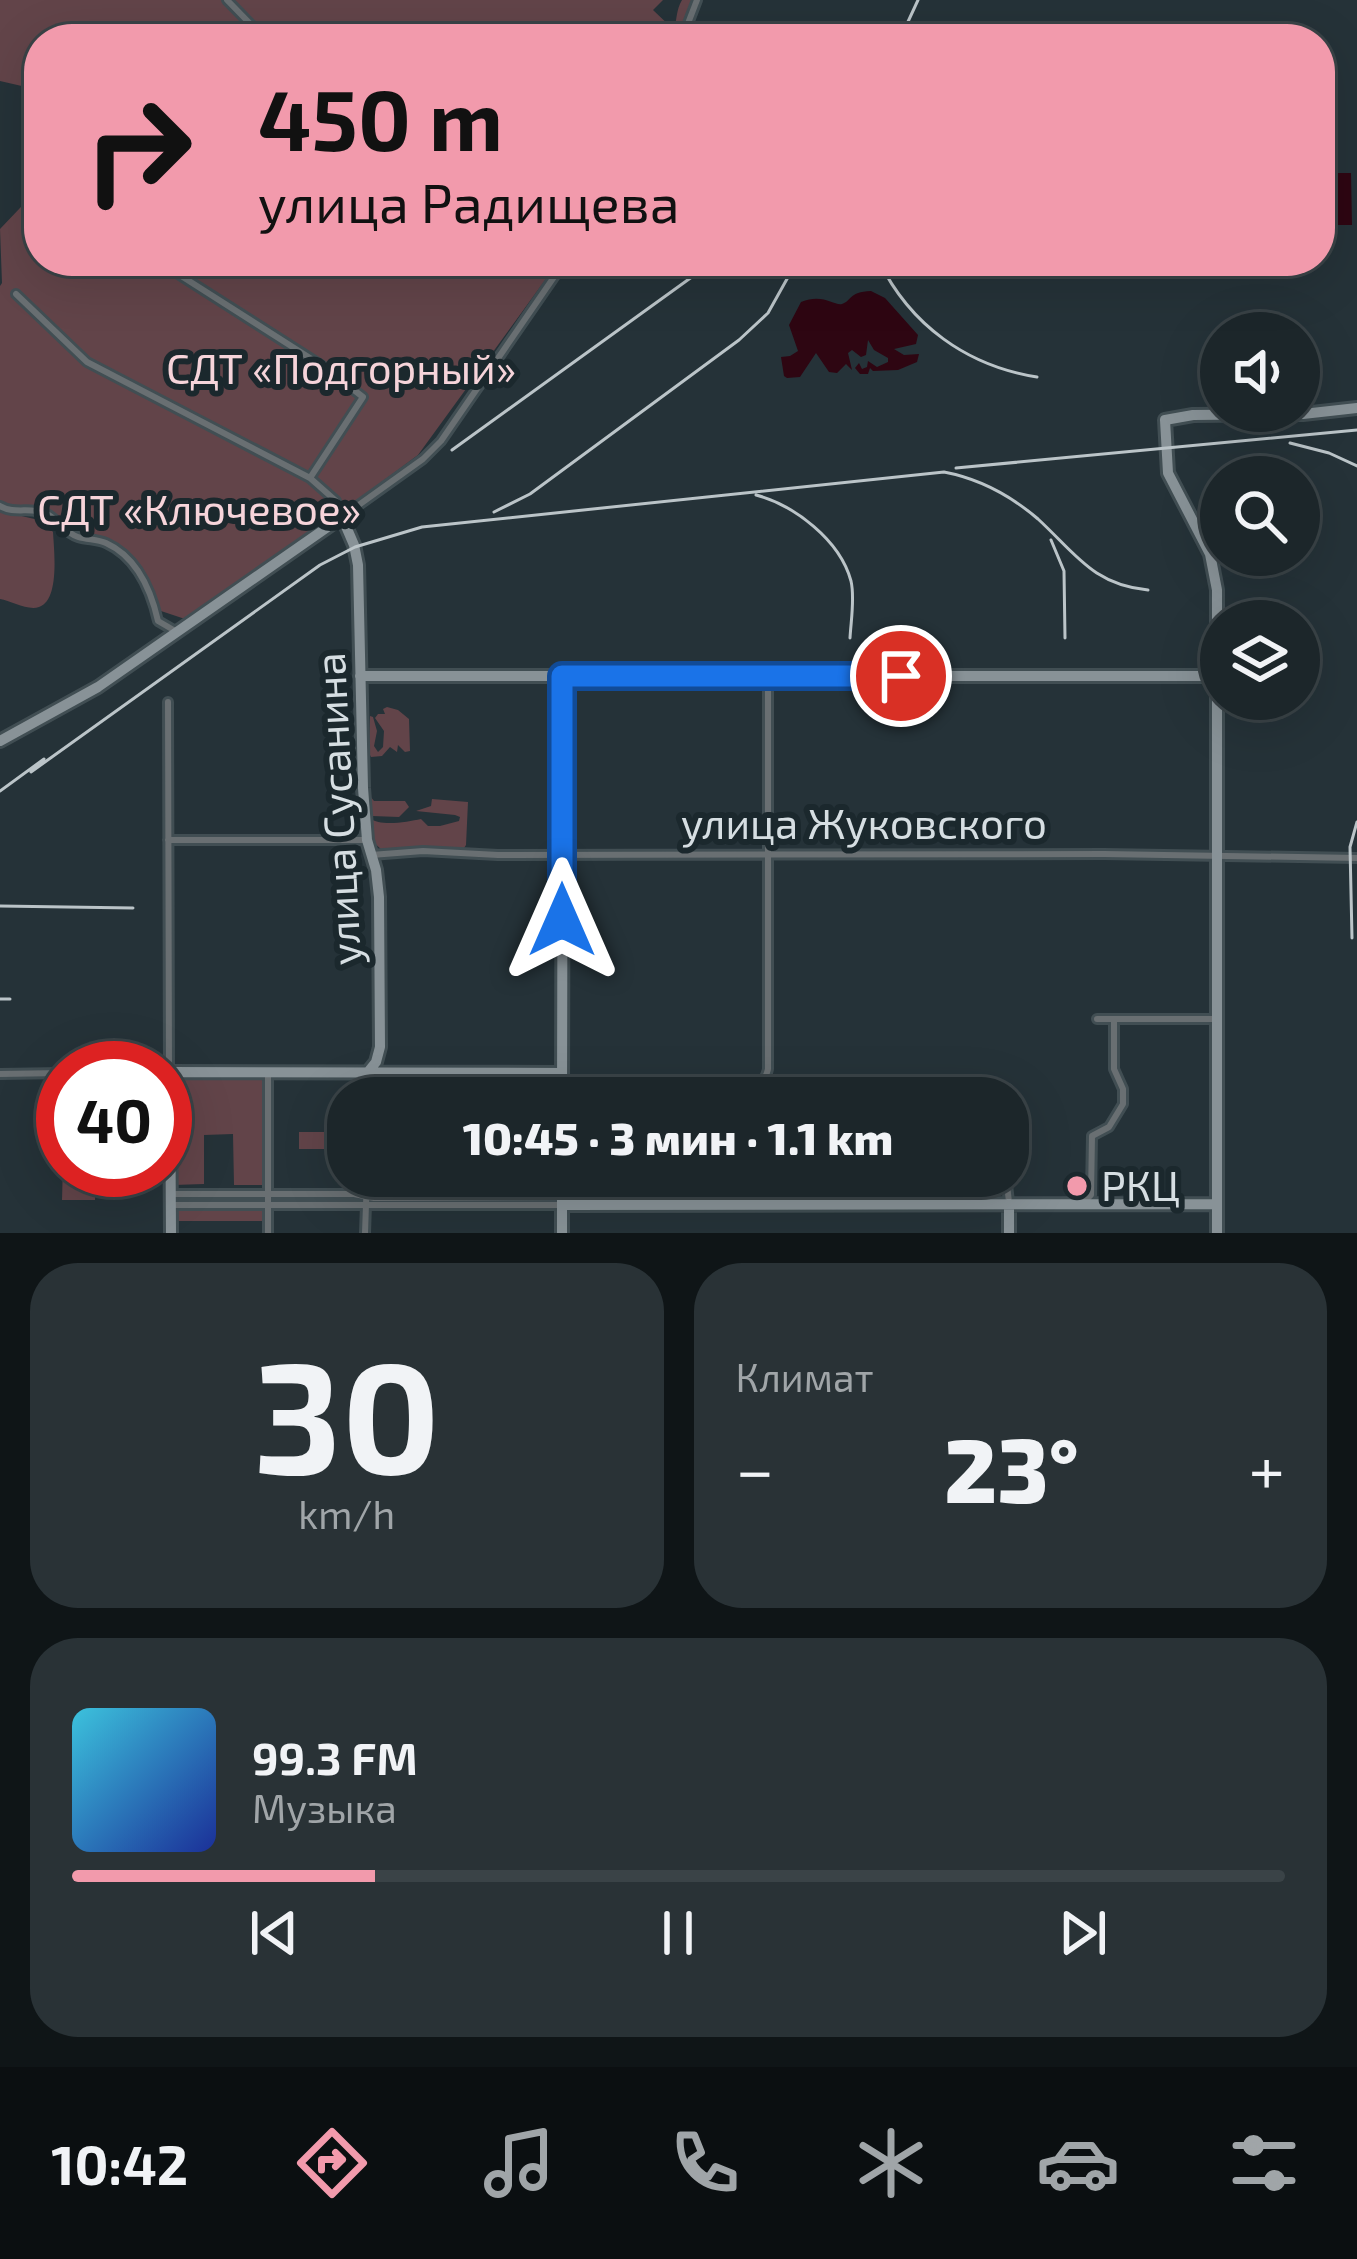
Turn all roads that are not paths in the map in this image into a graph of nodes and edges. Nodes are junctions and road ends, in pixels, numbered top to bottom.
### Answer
1 (227, 0) edge
2 (250, 24) edge
3 (181, 276) edge
4 (555, 276) edge
5 (16, 294) dead end
6 (1357, 408) edge
7 (310, 478) junction
8 (0, 506) edge
9 (343, 517) junction
10 (1216, 600) edge
11 (177, 632) junction
12 (360, 676) junction
13 (562, 676) junction
14 (768, 676) junction
15 (1200, 676) edge
16 (169, 702) dead end
17 (1217, 720) edge
18 (0, 741) edge
19 (168, 840) junction
20 (368, 840) junction
21 (562, 854) junction
22 (770, 854) junction
23 (371, 855) junction
24 (1217, 856) junction
25 (1357, 858) edge
26 (1097, 1018) dead end
27 (1114, 1018) junction
28 (1217, 1019) junction
29 (168, 1041) edge
30 (192, 1072) edge
31 (368, 1072) junction
32 (36, 1073) edge
33 (268, 1073) junction
34 (562, 1073) junction
35 (0, 1074) edge
36 (368, 1077) edge
37 (562, 1077) edge
38 (766, 1077) edge
39 (268, 1194) junction
40 (366, 1197) edge
41 (562, 1197) edge
42 (750, 1197) edge
43 (1008, 1197) edge
44 (171, 1199) junction
45 (366, 1201) junction
46 (562, 1201) junction
47 (268, 1204) junction
48 (750, 1204) junction
49 (1009, 1204) junction
50 (1083, 1204) junction
51 (1217, 1204) junction
52 (171, 1233) edge
53 (268, 1233) edge
54 (365, 1233) edge
55 (562, 1233) edge
56 (1010, 1233) edge
57 (1217, 1233) edge

1 - 2 street
3 - 7 street
4 - 9 street
5 - 7 street
6 - 10 street
7 - 9 street
8 - 11 street
9 - 11 street
9 - 12 street, улица Сусанина
11 - 18 street
12 - 13 street
12 - 20 street, улица Сусанина
13 - 14 street
13 - 21 street
14 - 15 street
14 - 22 street
16 - 19 street
17 - 24 street
19 - 20 street
19 - 29 street
20 - 23 street, улица Сусанина
21 - 22 street, улица Жуковского
21 - 23 street, улица Жуковского
21 - 34 street
22 - 24 street, улица Жуковского
22 - 38 street
23 - 31 street, улица Сусанина
24 - 25 street, улица Жуковского
24 - 28 street
26 - 27 street
27 - 28 street
27 - 50 street
28 - 51 street
30 - 33 street
31 - 33 street
31 - 34 street
31 - 36 street, улица Сусанина
32 - 35 street
33 - 39 street
34 - 37 street
39 - 44 street
39 - 45 street
39 - 47 street
40 - 45 street
41 - 46 street
42 - 48 street
43 - 49 street
44 - 47 street
44 - 52 street
45 - 46 street
45 - 47 street
45 - 54 street
46 - 48 street
46 - 55 street
47 - 53 street
48 - 49 street
49 - 50 street
49 - 56 street
50 - 51 street
51 - 57 street

